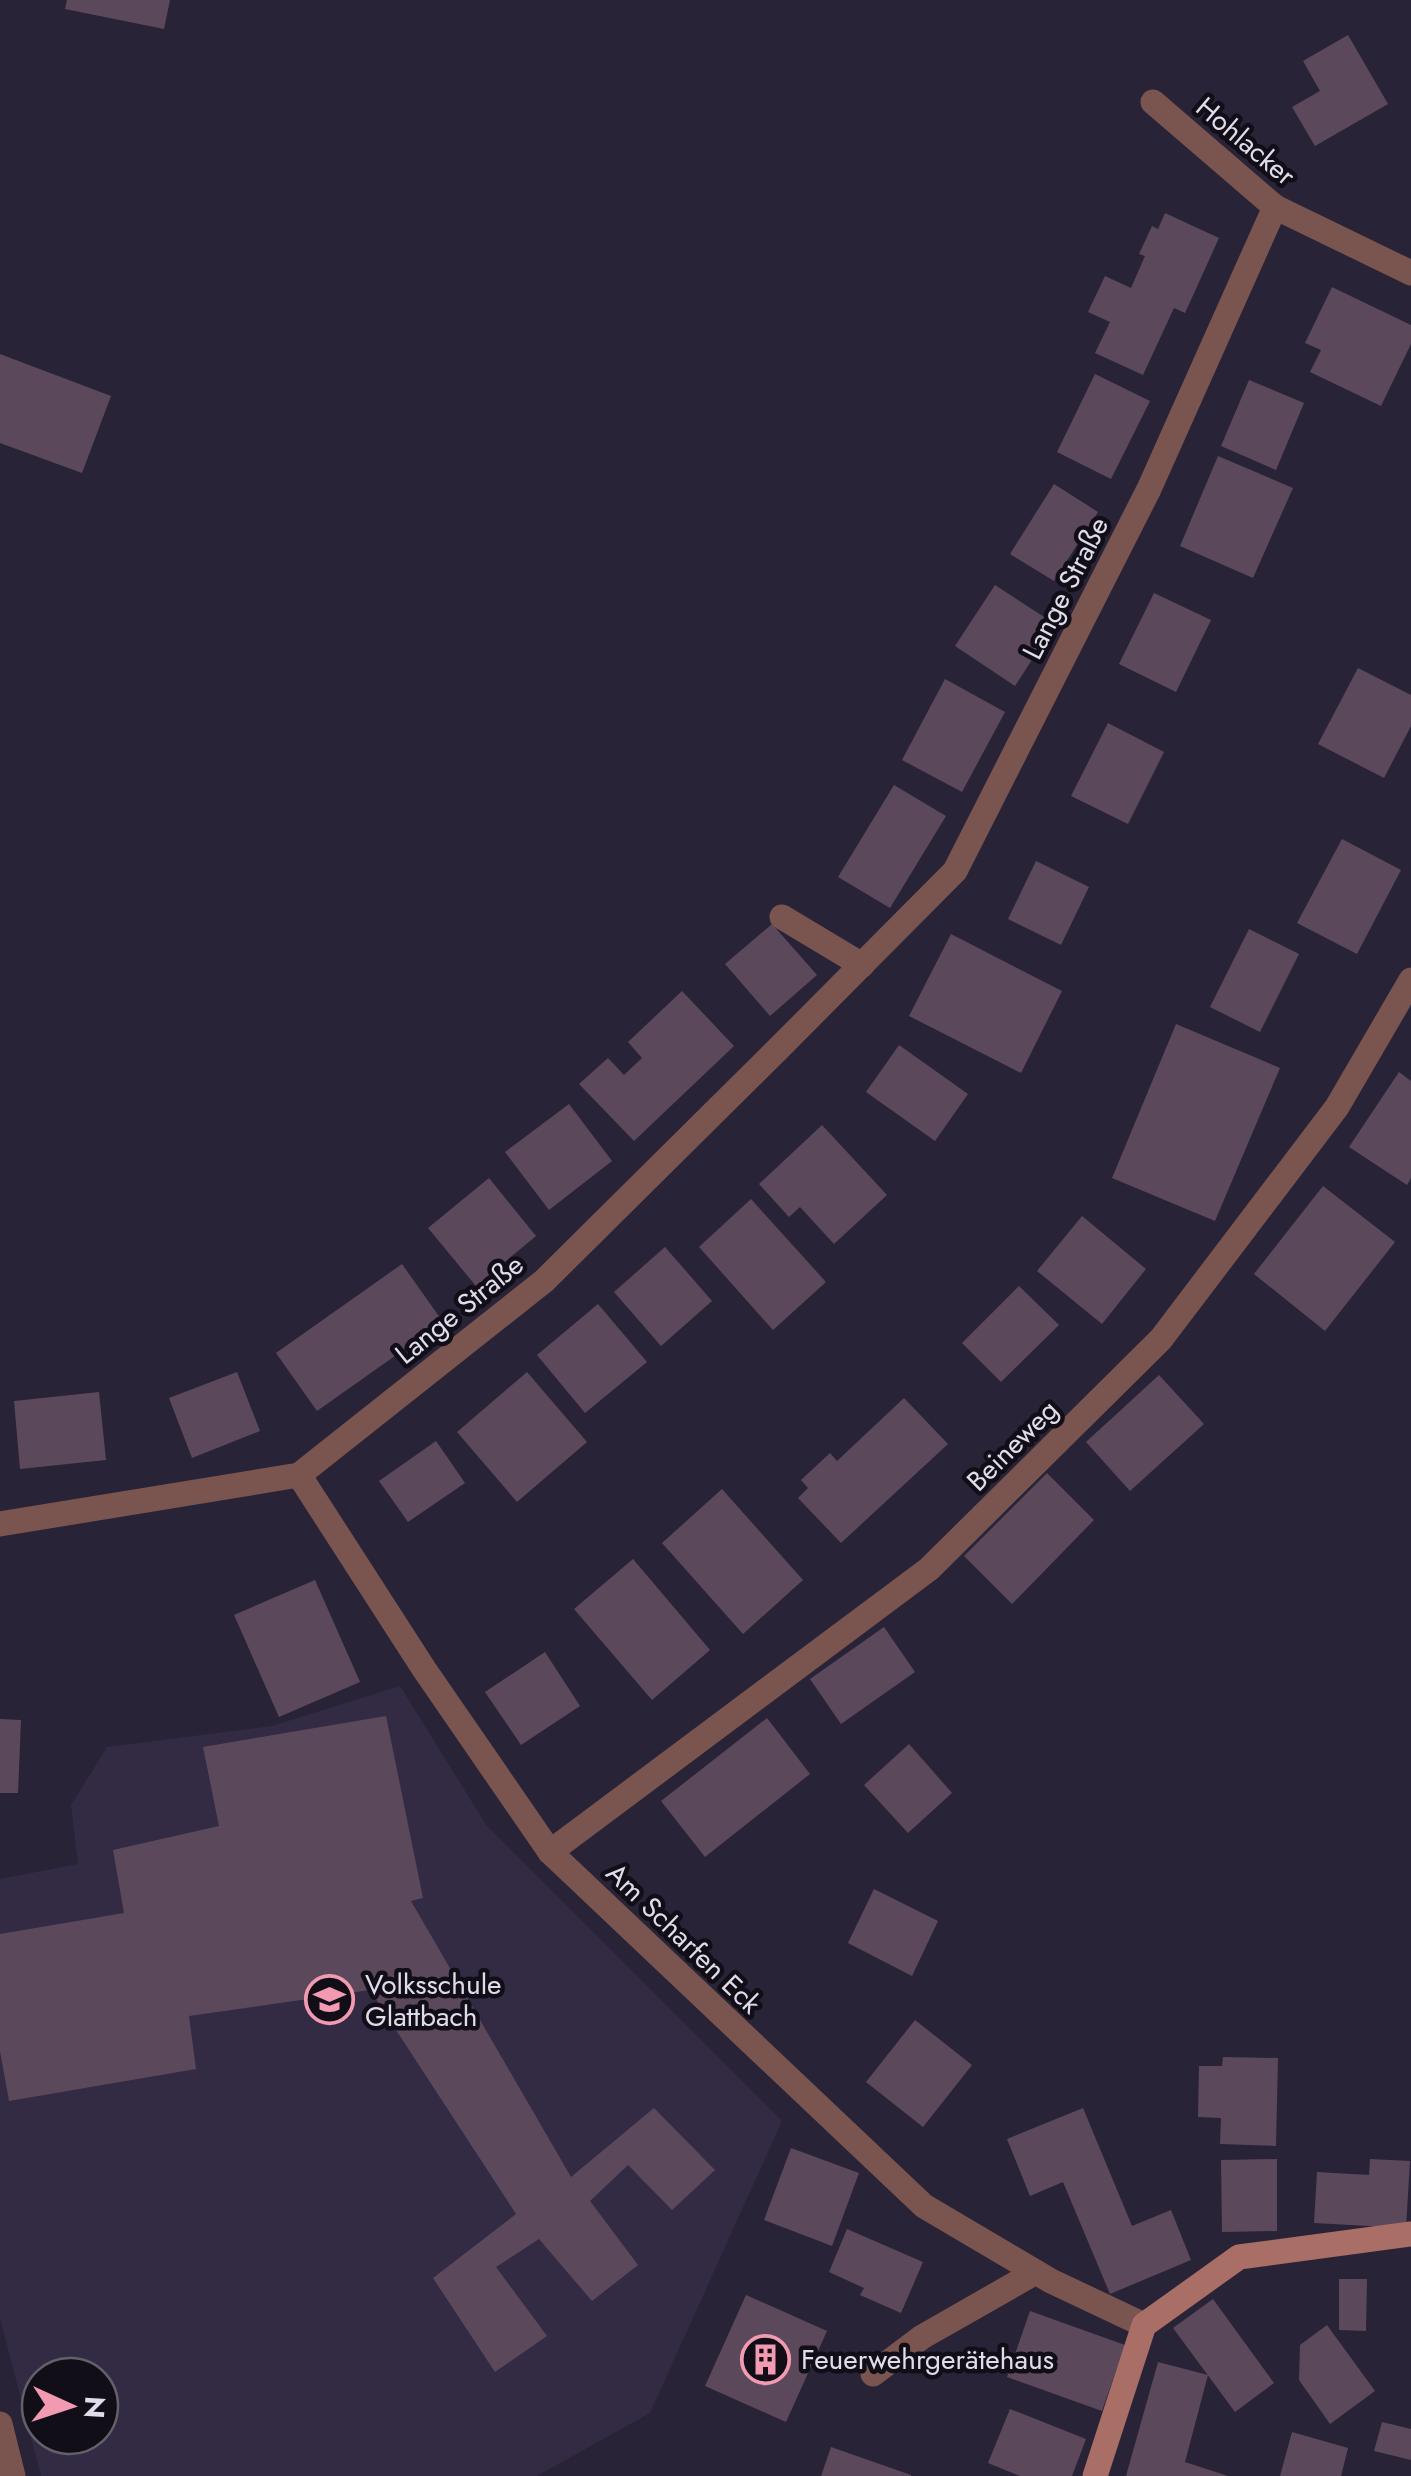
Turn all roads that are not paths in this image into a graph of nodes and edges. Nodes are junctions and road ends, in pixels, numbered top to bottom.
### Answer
1 (1153, 102) dead end
2 (1275, 207) junction
3 (1411, 274) edge
4 (782, 916) dead end
5 (862, 964) junction
6 (1411, 980) edge
7 (299, 1476) junction
8 (0, 1524) edge
9 (550, 1852) junction
10 (1411, 2234) edge
11 (1036, 2272) junction
12 (1144, 2325) junction
13 (874, 2374) dead end
14 (0, 2424) edge
15 (13, 2476) edge
16 (1095, 2476) edge

1 - 2 street, Hohlacker
2 - 3 street, Hohlacker
2 - 5 street, Lange Straße
4 - 5 street
5 - 7 street, Lange Straße
6 - 9 street, Beineweg
7 - 8 street, Lange Straße
7 - 9 street, Am Scharfen Eck
9 - 11 street, Am Scharfen Eck
10 - 12 street
11 - 12 street, Am Scharfen Eck
11 - 13 street
12 - 16 street
14 - 15 street

